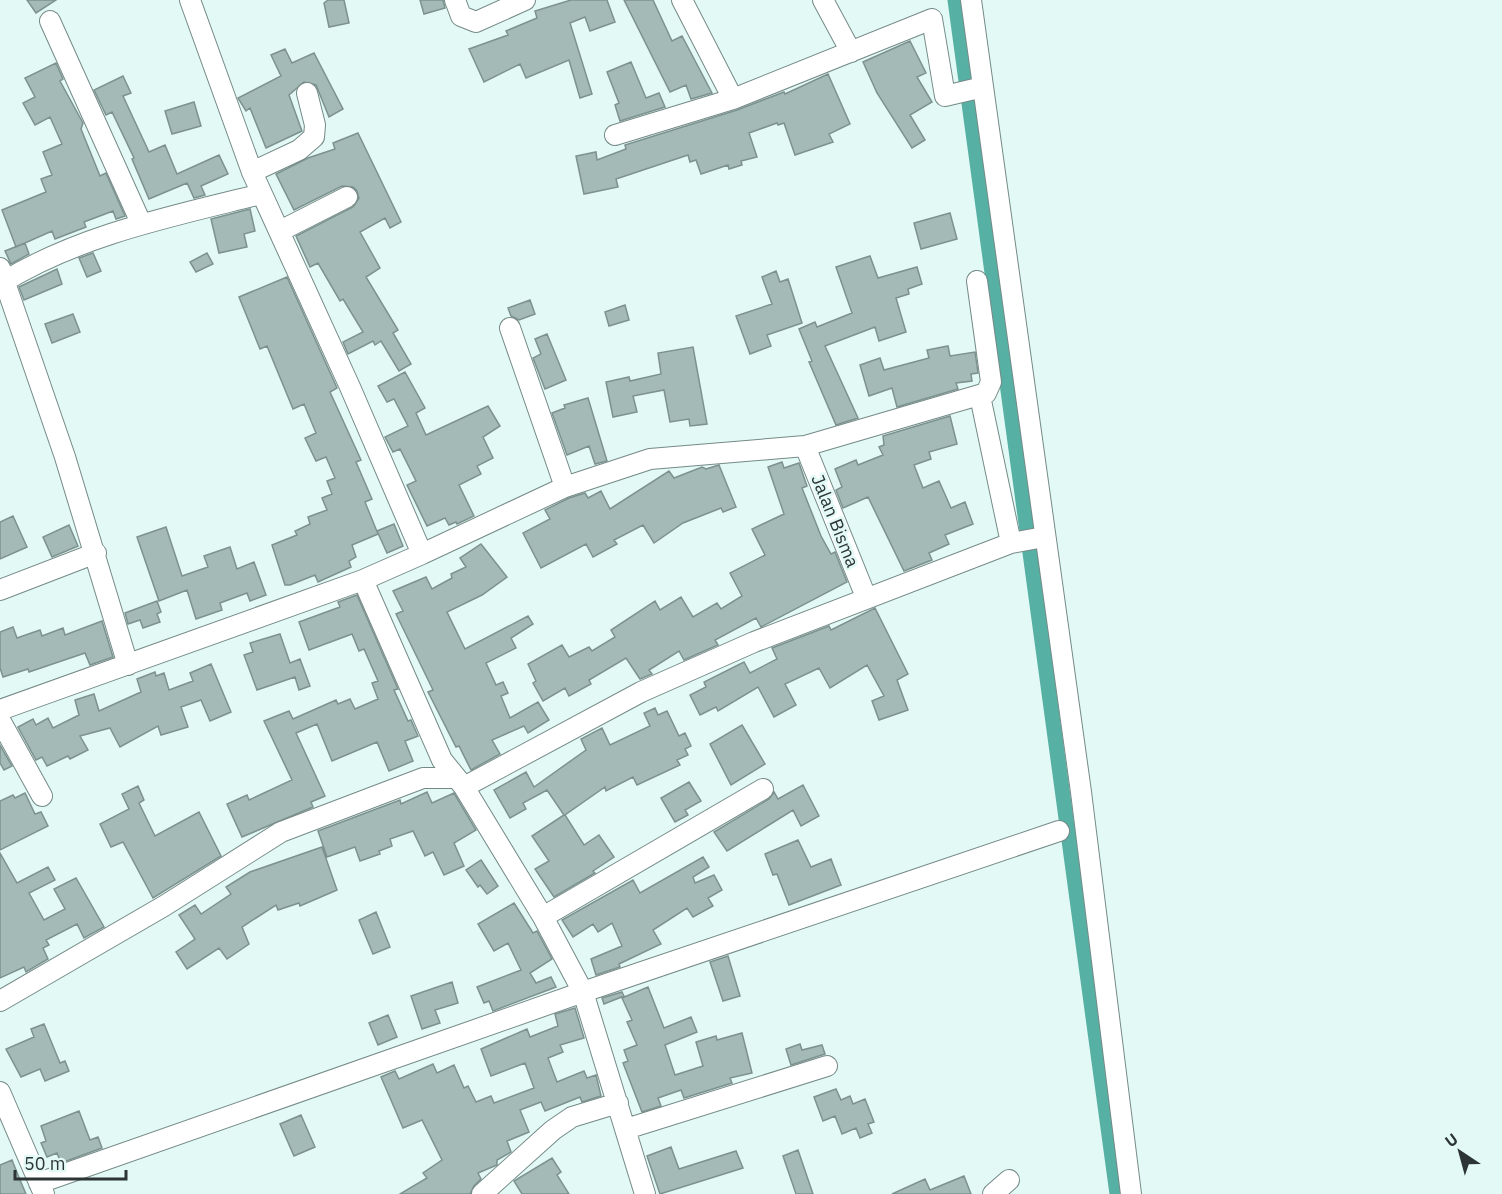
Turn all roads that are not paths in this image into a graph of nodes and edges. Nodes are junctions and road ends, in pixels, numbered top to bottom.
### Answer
1 (190, 0) edge
2 (455, 0) edge
3 (525, 0) edge
4 (682, 0) edge
5 (823, 0) edge
6 (971, 0) edge
7 (50, 21) dead end
8 (851, 52) junction
9 (978, 88) junction
10 (308, 93) dead end
11 (734, 99) junction
12 (615, 135) dead end
13 (252, 172) junction
14 (261, 194) junction
15 (347, 197) dead end
16 (141, 223) junction
17 (280, 231) junction
18 (2, 278) edge
19 (977, 281) dead end
20 (510, 328) dead end
21 (980, 396) junction
22 (805, 446) junction
23 (565, 487) junction
24 (1042, 537) junction
25 (1014, 542) junction
26 (96, 553) junction
27 (422, 554) junction
28 (363, 580) junction
29 (0, 590) edge
30 (866, 597) junction
31 (128, 665) junction
32 (0, 710) edge
33 (0, 720) edge
34 (442, 759) junction
35 (423, 778) junction
36 (460, 782) junction
37 (763, 789) dead end
38 (42, 796) dead end
39 (1059, 831) dead end
40 (543, 916) junction
41 (583, 992) junction
42 (0, 1001) edge
43 (827, 1066) dead end
44 (0, 1092) edge
45 (618, 1103) junction
46 (626, 1129) junction
47 (1009, 1180) dead end
48 (41, 1189) edge
49 (482, 1194) edge
50 (645, 1194) edge
51 (993, 1194) edge
52 (1131, 1194) edge

1 - 13 street
2 - 3 street
4 - 11 street
5 - 8 street
6 - 9 street
7 - 16 street
8 - 9 street
8 - 11 street
9 - 24 street
10 - 13 street
11 - 12 street
13 - 14 street
14 - 16 street
14 - 17 street
15 - 17 street
16 - 18 street
17 - 27 street
18 - 26 street
19 - 21 street
20 - 23 street
21 - 22 street
21 - 25 street
22 - 23 street
22 - 30 street, Jalan Bisma
23 - 27 street
24 - 25 street
24 - 52 street
25 - 30 street
26 - 29 street
26 - 31 street
27 - 28 street
28 - 31 street
28 - 34 street
30 - 36 street
31 - 32 street
33 - 38 street
34 - 35 street
34 - 36 street
35 - 36 street
35 - 42 street
36 - 40 street
37 - 40 street
39 - 41 street
40 - 41 street
41 - 45 street
41 - 48 street
43 - 46 street
44 - 48 street
45 - 46 street
45 - 49 street
46 - 50 street
47 - 51 street

